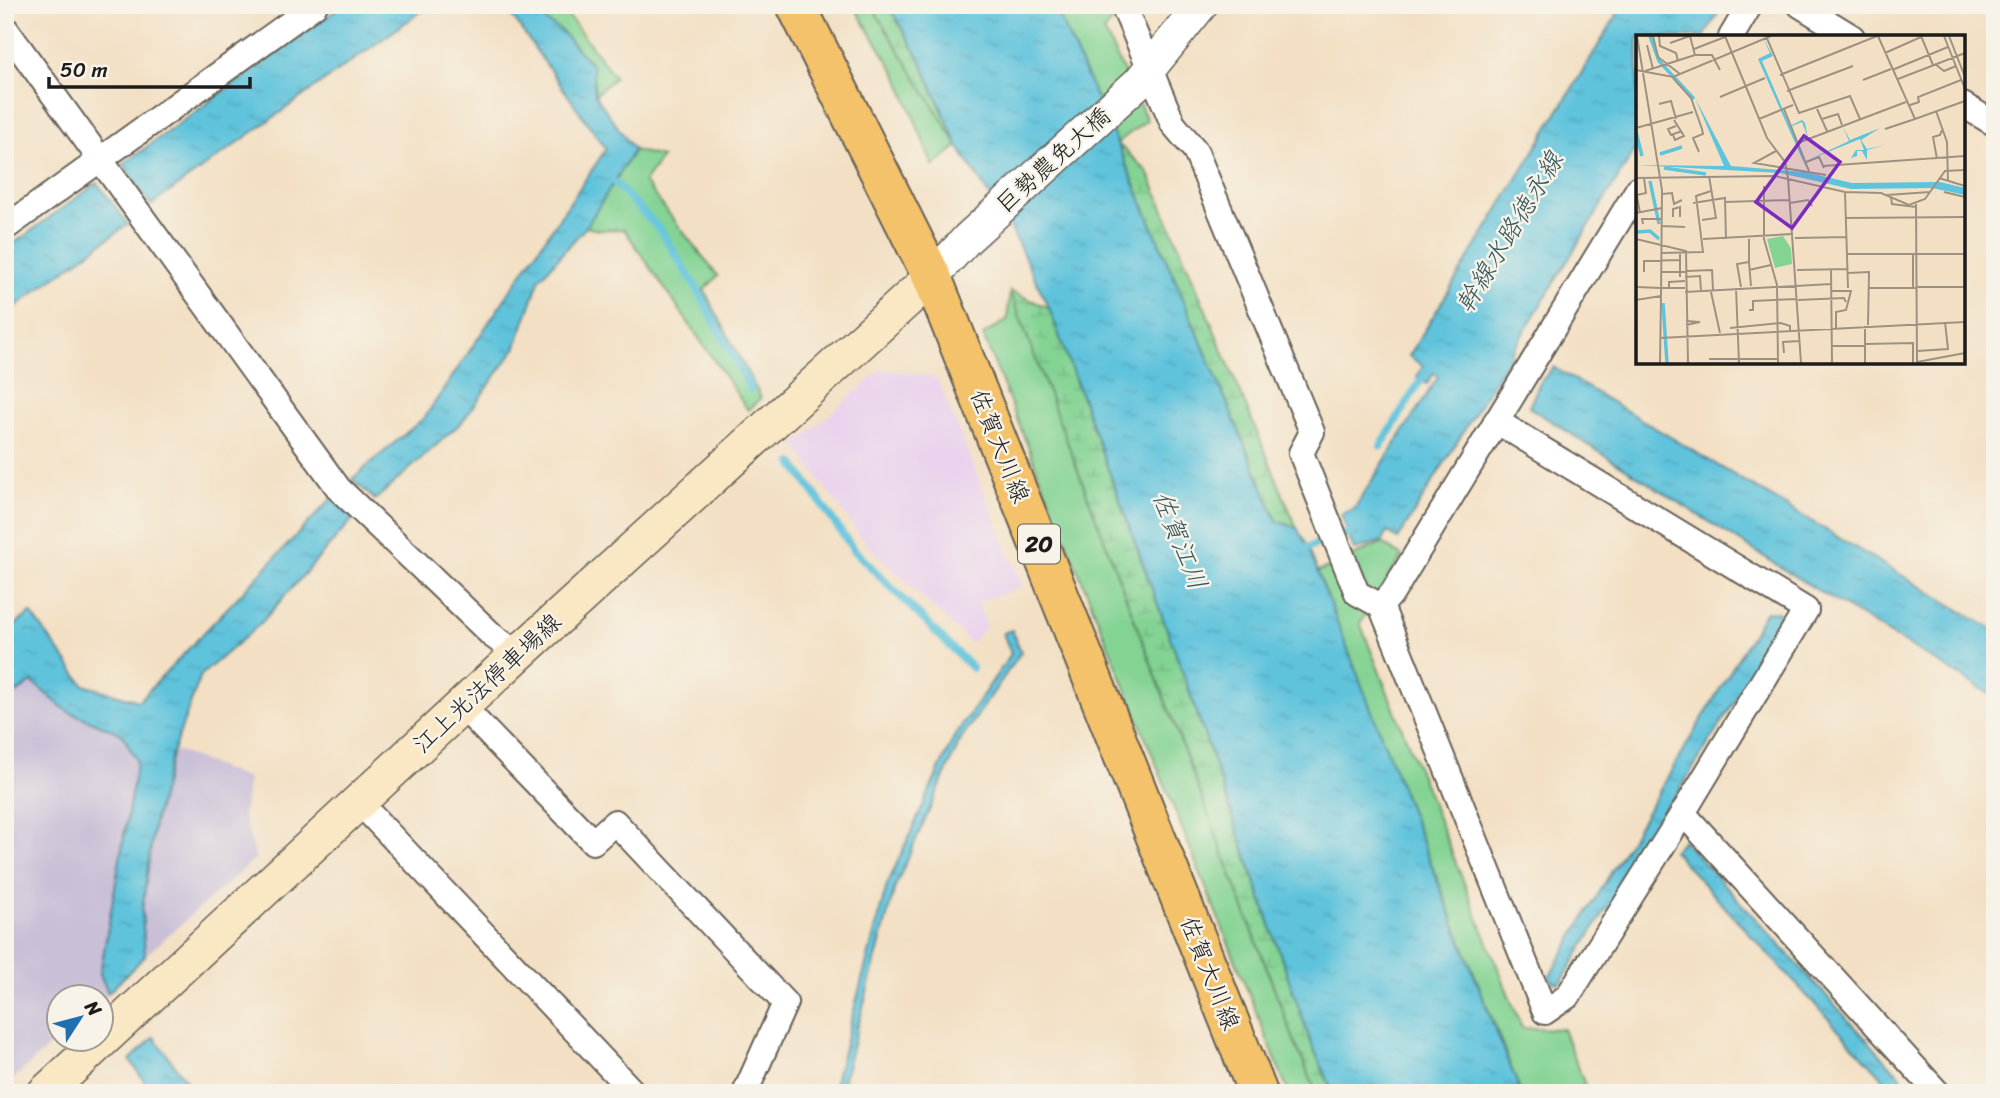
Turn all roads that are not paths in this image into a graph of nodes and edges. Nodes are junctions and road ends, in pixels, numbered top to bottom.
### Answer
1 (315, 5) edge
2 (796, 5) edge
3 (1123, 5) edge
4 (1202, 5) edge
5 (1750, 5) edge
6 (1800, 5) edge
7 (5, 28) edge
8 (1732, 35) edge
9 (1849, 35) edge
10 (1144, 75) junction
11 (1965, 105) edge
12 (1995, 124) edge
13 (100, 159) junction
14 (1636, 192) edge
15 (5, 228) edge
16 (932, 277) junction
17 (1496, 421) junction
18 (1381, 606) junction
19 (518, 654) junction
20 (461, 706) junction
21 (358, 801) junction
22 (1683, 813) junction
23 (45, 1093) edge
24 (635, 1093) edge
25 (745, 1093) edge
26 (1258, 1093) edge
27 (1938, 1093) edge

1 - 13 street
2 - 16 main road, 佐賀大川線 / 20
3 - 10 street
4 - 10 street, 巨勢農免大橋
5 - 8 street
6 - 9 street
7 - 13 street
10 - 16 street, 巨勢農免大橋
10 - 18 street
11 - 12 street
13 - 15 street
13 - 19 street
14 - 17 street
16 - 19 main road, 江上光法停車場線
16 - 26 main road, 佐賀大川線 / 20
17 - 18 street
17 - 22 street
18 - 22 street
19 - 20 main road, 江上光法停車場線
20 - 21 main road, 江上光法停車場線
20 - 25 street
21 - 23 main road, 江上光法停車場線
21 - 24 street
22 - 27 street

